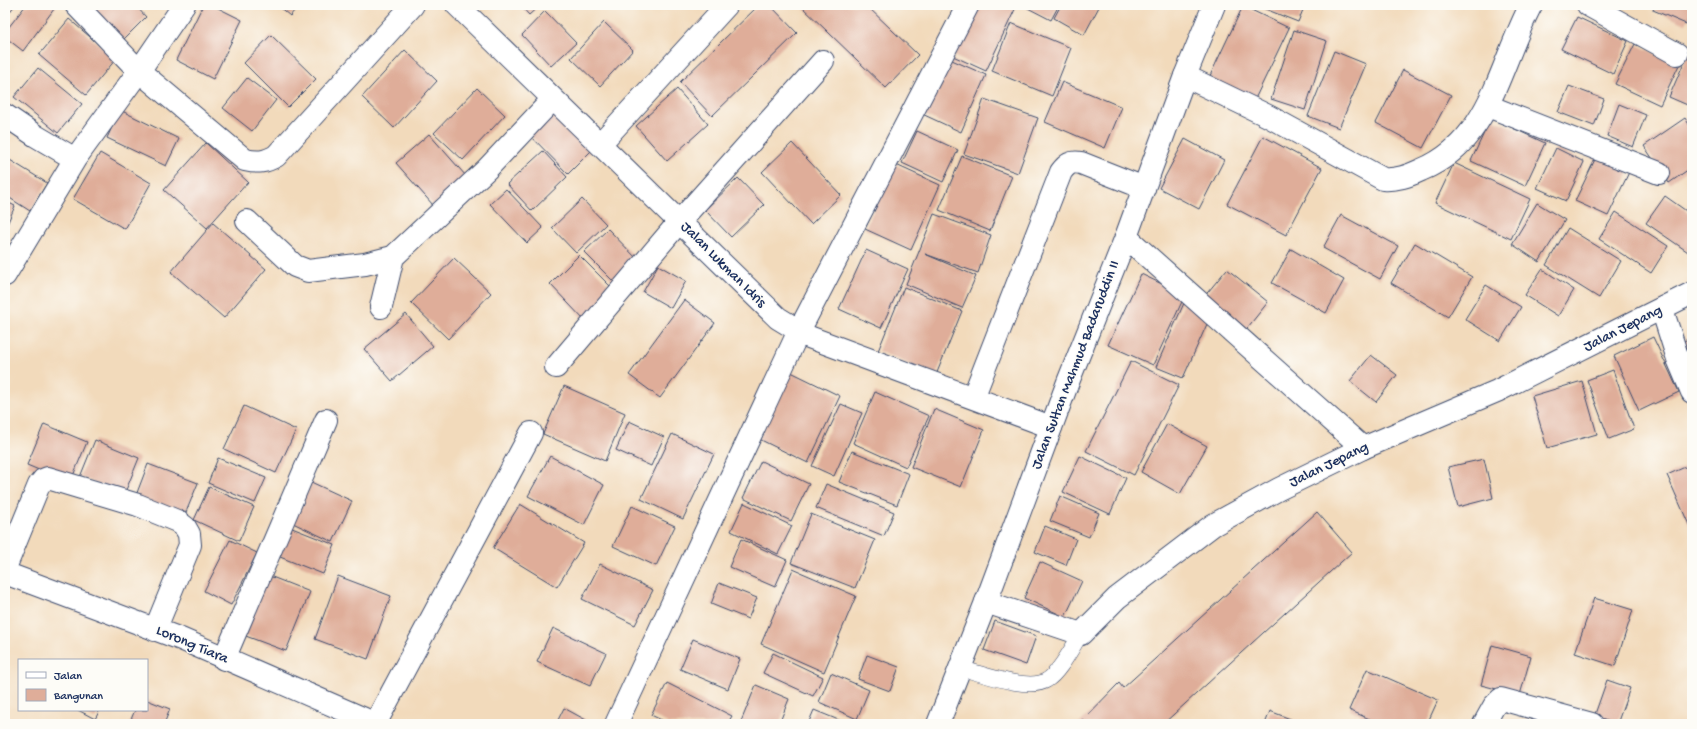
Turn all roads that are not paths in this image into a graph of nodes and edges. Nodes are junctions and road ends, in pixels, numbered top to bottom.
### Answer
1 (76, 5) edge
2 (184, 5) edge
3 (413, 5) edge
4 (457, 5) edge
5 (727, 5) edge
6 (968, 5) edge
7 (1214, 5) edge
8 (1531, 5) edge
9 (1588, 5) edge
10 (1677, 54) dead end
11 (823, 61) dead end
12 (139, 71) junction
13 (1185, 76) junction
14 (553, 99) junction
15 (1488, 106) junction
16 (5, 114) edge
17 (600, 144) junction
18 (75, 160) junction
19 (1659, 173) dead end
20 (1144, 188) junction
21 (247, 221) dead end
22 (679, 222) junction
23 (1126, 237) junction
24 (393, 257) junction
25 (5, 275) edge
26 (1692, 293) edge
27 (381, 307) dead end
28 (1662, 309) junction
29 (798, 333) junction
30 (556, 367) dead end
31 (1692, 392) edge
32 (973, 398) junction
33 (326, 420) dead end
34 (1051, 427) junction
35 (531, 433) dead end
36 (1363, 448) junction
37 (5, 568) edge
38 (5, 573) edge
39 (986, 602) junction
40 (155, 630) junction
41 (1081, 634) junction
42 (224, 659) junction
43 (960, 668) junction
44 (376, 724) edge
45 (616, 724) edge
46 (938, 724) edge
47 (1484, 724) edge
48 (1592, 724) edge

1 - 12 main road
2 - 12 main road
3 - 12 main road
4 - 14 main road, Jalan Lukman Idris
5 - 17 main road
6 - 29 main road
7 - 13 main road, Jalan Sultan Mahmud Badaruddin II
8 - 15 main road
9 - 10 main road
11 - 22 main road
12 - 18 main road
13 - 15 main road
13 - 20 main road, Jalan Sultan Mahmud Badaruddin II
14 - 17 main road, Jalan Lukman Idris
14 - 24 main road
15 - 19 main road
16 - 18 main road
17 - 22 main road, Jalan Lukman Idris
18 - 25 main road
20 - 23 main road, Jalan Sultan Mahmud Badaruddin II
20 - 32 main road
21 - 24 main road
22 - 29 main road, Jalan Lukman Idris
22 - 30 main road
23 - 34 main road, Jalan Sultan Mahmud Badaruddin II
23 - 36 main road
24 - 27 main road
26 - 28 main road, Jalan Jepang
28 - 31 main road
28 - 36 main road, Jalan Jepang
29 - 32 main road, Jalan Lukman Idris
29 - 45 main road
32 - 34 main road, Jalan Lukman Idris
33 - 42 main road
34 - 39 main road, Jalan Sultan Mahmud Badaruddin II
35 - 44 main road
36 - 41 main road, Jalan Jepang
37 - 40 main road
38 - 40 main road, Lorong Tiara
39 - 41 main road
39 - 43 main road, Jalan Sultan Mahmud Badaruddin II
40 - 42 main road, Lorong Tiara
41 - 43 lane
42 - 44 main road, Lorong Tiara
43 - 46 main road, Jalan Sultan Mahmud Badaruddin II
47 - 48 main road

